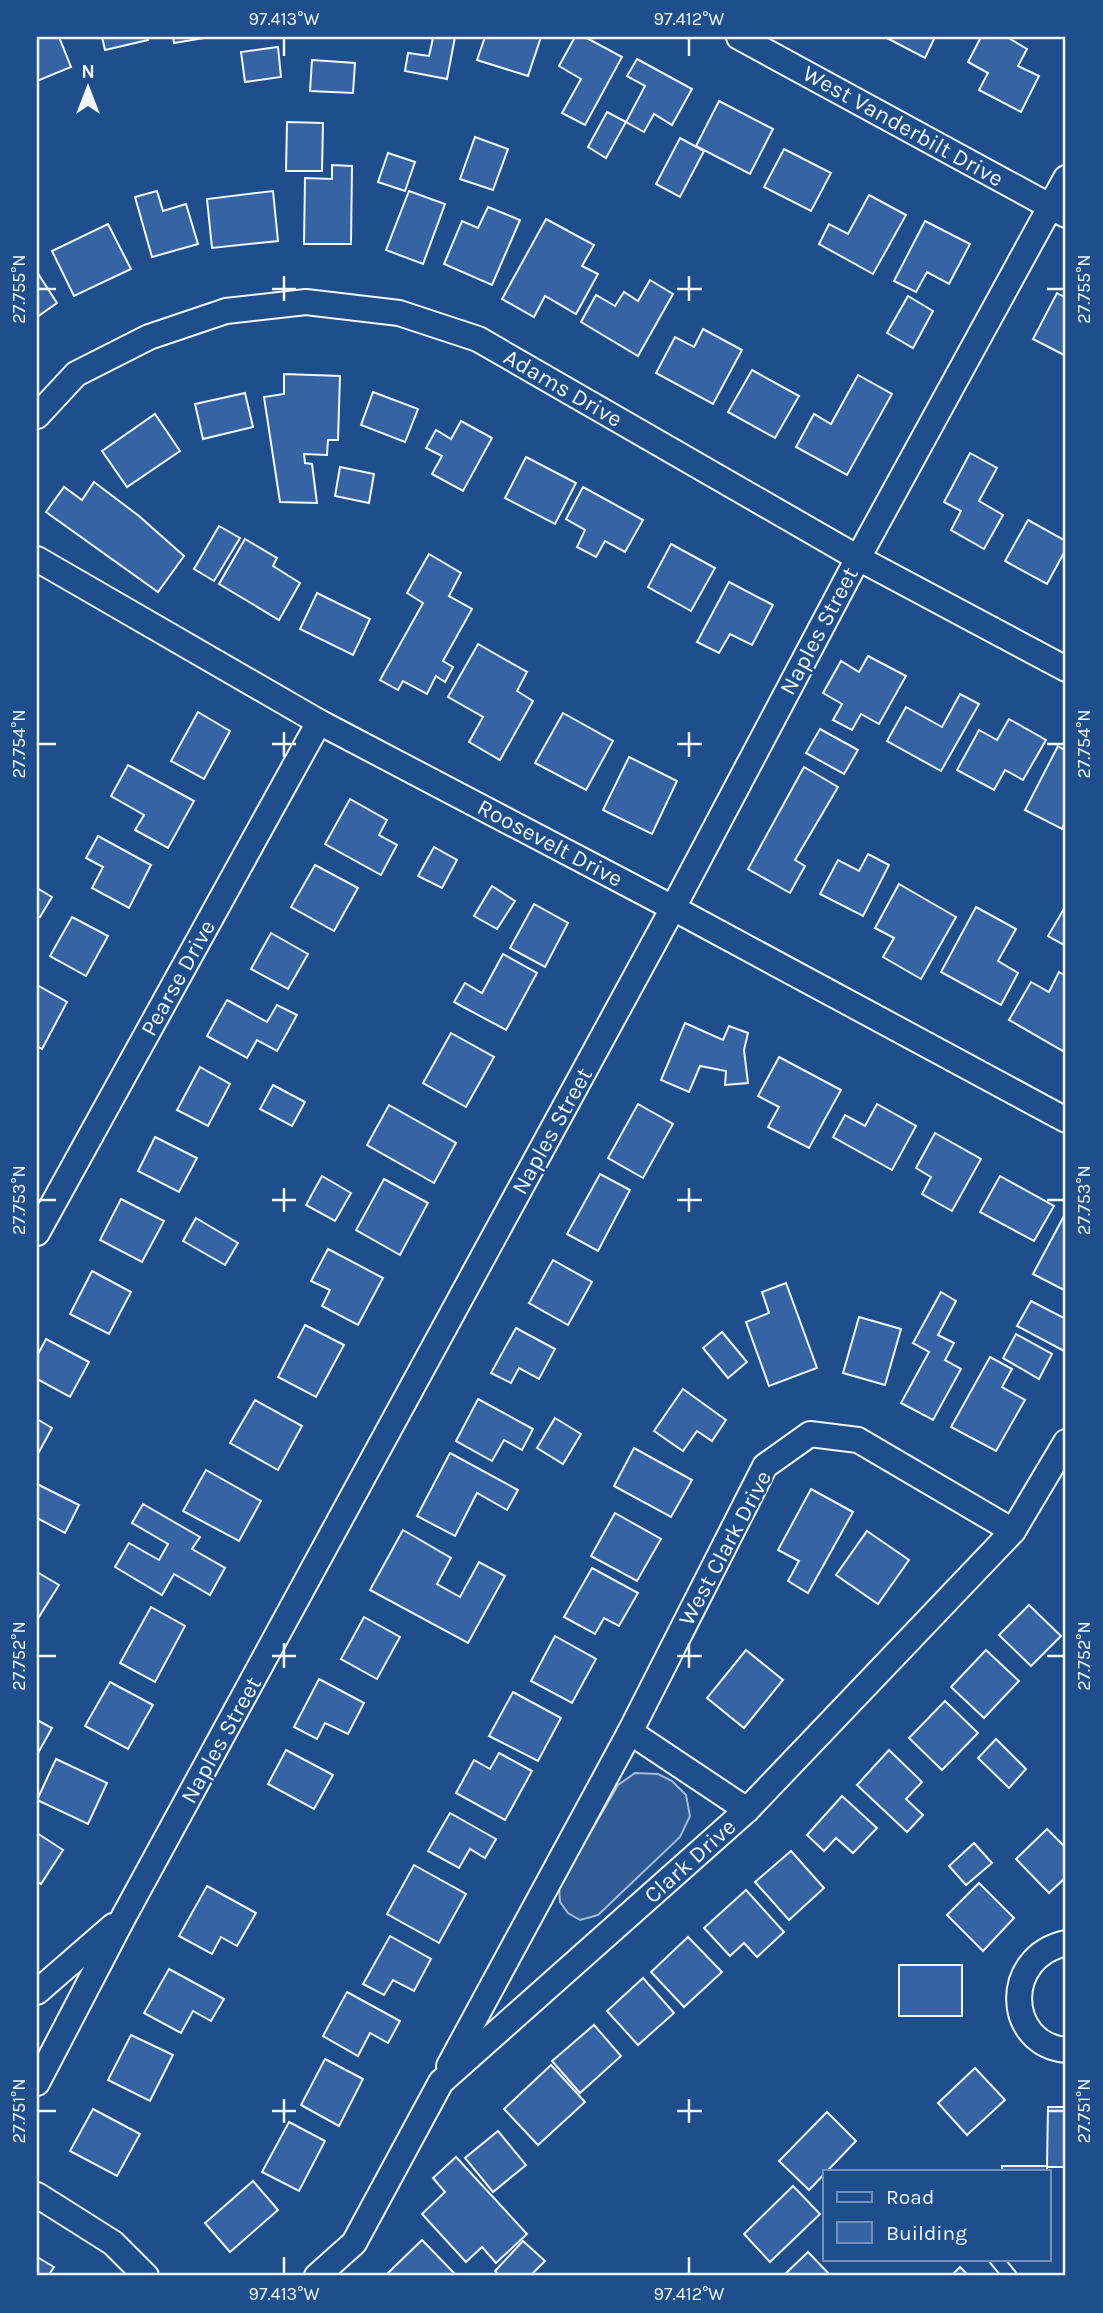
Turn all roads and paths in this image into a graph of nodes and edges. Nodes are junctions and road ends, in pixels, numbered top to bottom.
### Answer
1 (739, 37) edge
2 (1066, 178) edge
3 (1059, 211) edge
4 (37, 416) edge
5 (858, 558) junction
6 (37, 559) edge
7 (1066, 669) edge
8 (319, 722) junction
9 (673, 908) junction
10 (1066, 1121) edge
11 (37, 1233) edge
12 (1066, 1441) edge
13 (1013, 1531) junction
14 (630, 1732) junction
15 (747, 1810) junction
16 (123, 1918) junction
17 (1066, 1943) edge
18 (37, 1992) edge
19 (1066, 2049) edge
20 (441, 2082) junction
21 (37, 2083) edge
22 (37, 2195) edge
23 (997, 2260) edge
24 (146, 2276) edge
25 (317, 2276) edge
26 (1010, 2276) edge

1 - 3 street, West Vanderbilt Drive
2 - 3 street, Naples Street
3 - 5 street, Naples Street
4 - 5 street, Adams Drive
5 - 7 street, Adams Drive
5 - 9 street, Naples Street
6 - 8 street, Roosevelt Drive
8 - 9 street, Roosevelt Drive
8 - 11 street, Pearse Drive
9 - 10 street, Roosevelt Drive
9 - 16 street, Naples Street
12 - 13 street, Clark Drive
13 - 14 street, West Clark Drive
13 - 15 street, Clark Drive
14 - 15 street
14 - 20 street, West Clark Drive
15 - 20 street, Clark Drive
16 - 18 street
16 - 21 street, Naples Street
17 - 19 street
20 - 25 street, Clark Drive
22 - 24 street
23 - 26 lane

